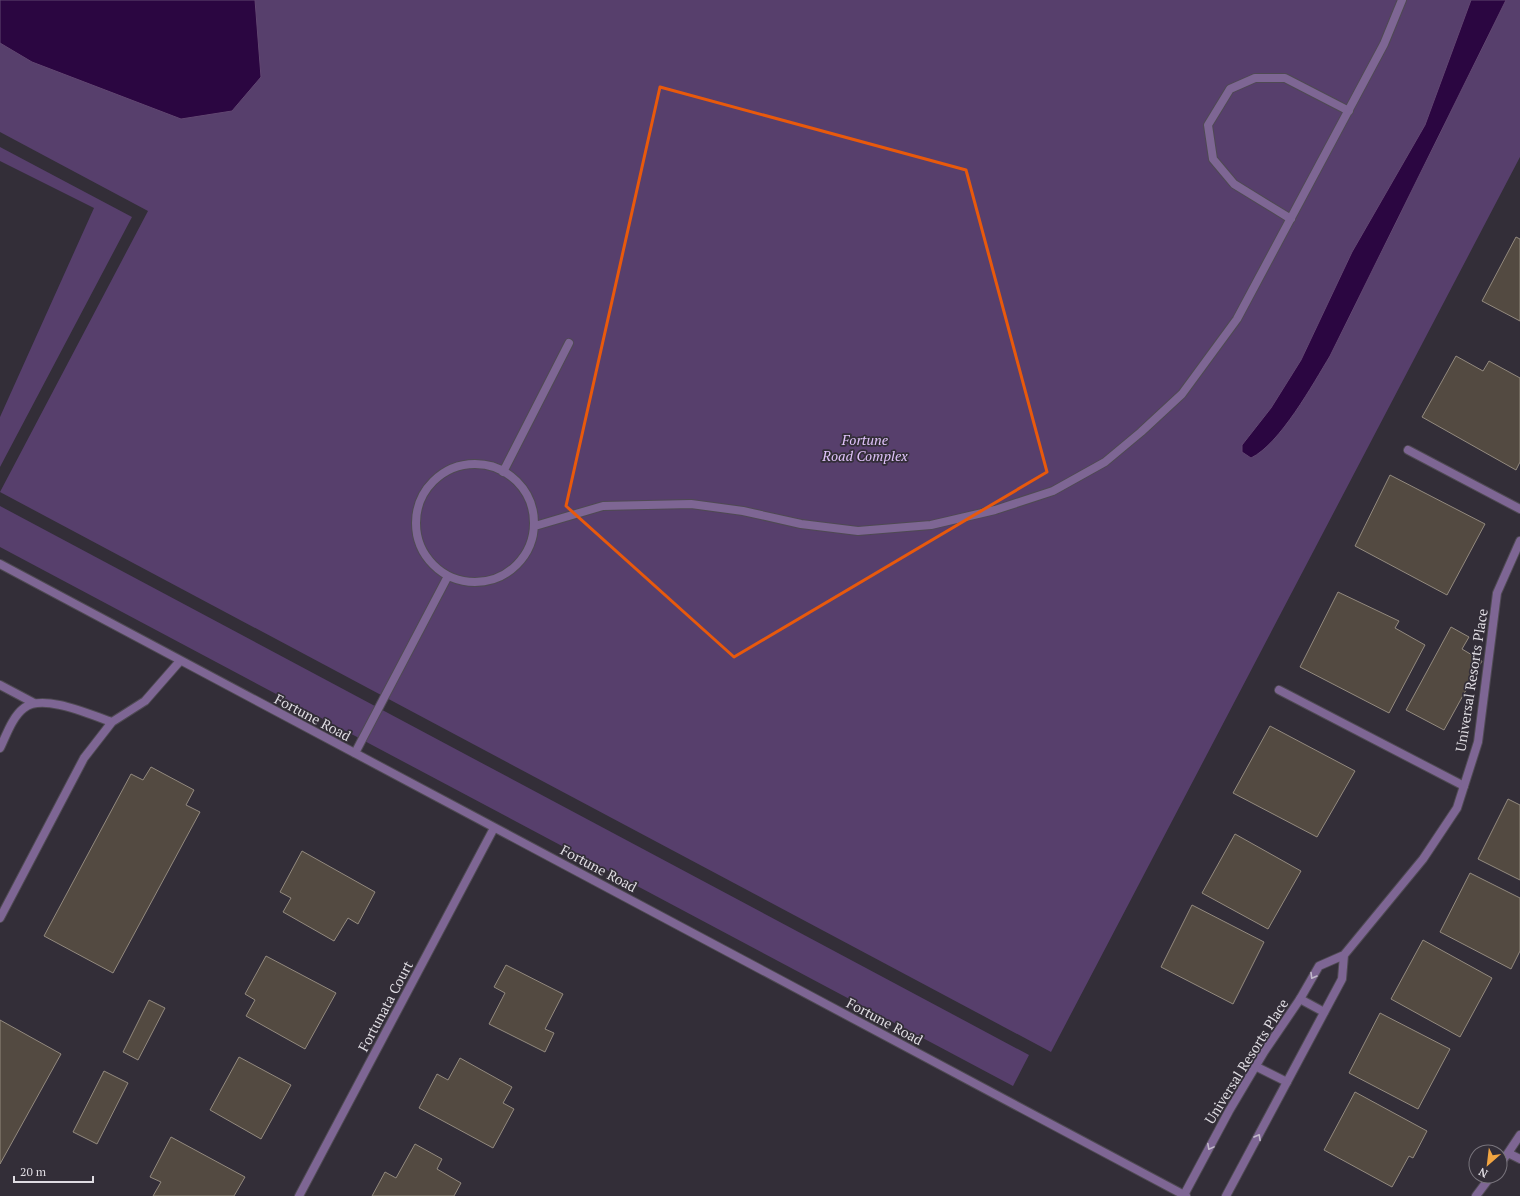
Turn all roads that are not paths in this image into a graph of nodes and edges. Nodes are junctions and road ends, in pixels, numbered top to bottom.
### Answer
1 (1402, 0) edge
2 (1349, 111) junction
3 (1291, 219) junction
4 (569, 343) dead end
5 (1408, 450) dead end
6 (503, 472) junction
7 (1520, 509) edge
8 (535, 526) junction
9 (1520, 541) edge
10 (0, 564) edge
11 (448, 576) junction
12 (180, 661) junction
13 (0, 684) edge
14 (1279, 690) dead end
15 (34, 703) junction
16 (112, 722) junction
17 (0, 748) edge
18 (355, 753) junction
19 (1464, 786) junction
20 (494, 828) junction
21 (0, 918) edge
22 (1344, 955) junction
23 (1300, 999) junction
24 (1324, 1012) junction
25 (1255, 1066) junction
26 (1287, 1082) junction
27 (1520, 1135) edge
28 (1508, 1153) joint
29 (1520, 1159) edge
30 (1485, 1184) edge
31 (299, 1196) edge
32 (1185, 1196) edge
33 (1226, 1196) edge
34 (1476, 1196) edge

1 - 2 street
2 - 3 street
2 - 3 street
3 - 8 street
4 - 6 street
5 - 7 street
6 - 8 street
6 - 11 street
8 - 11 street
9 - 19 street, Universal Resorts Place
10 - 12 street, Fortune Road
11 - 18 street
12 - 16 street
12 - 18 street, Fortune Road
13 - 15 street
14 - 19 street
15 - 16 street
15 - 17 street
16 - 21 street
18 - 20 street, Fortune Road
19 - 22 street, Universal Resorts Place
20 - 31 street, Fortunata Court
20 - 32 street, Fortune Road
22 -> 23 street, Universal Resorts Place
22 - 24 street
23 - 24 street
23 - 25 street, Universal Resorts Place
24 - 26 street
25 - 26 street
25 -> 32 street, Universal Resorts Place
33 -> 26 street
27 - 28 street
28 - 29 street
30 - 34 street

